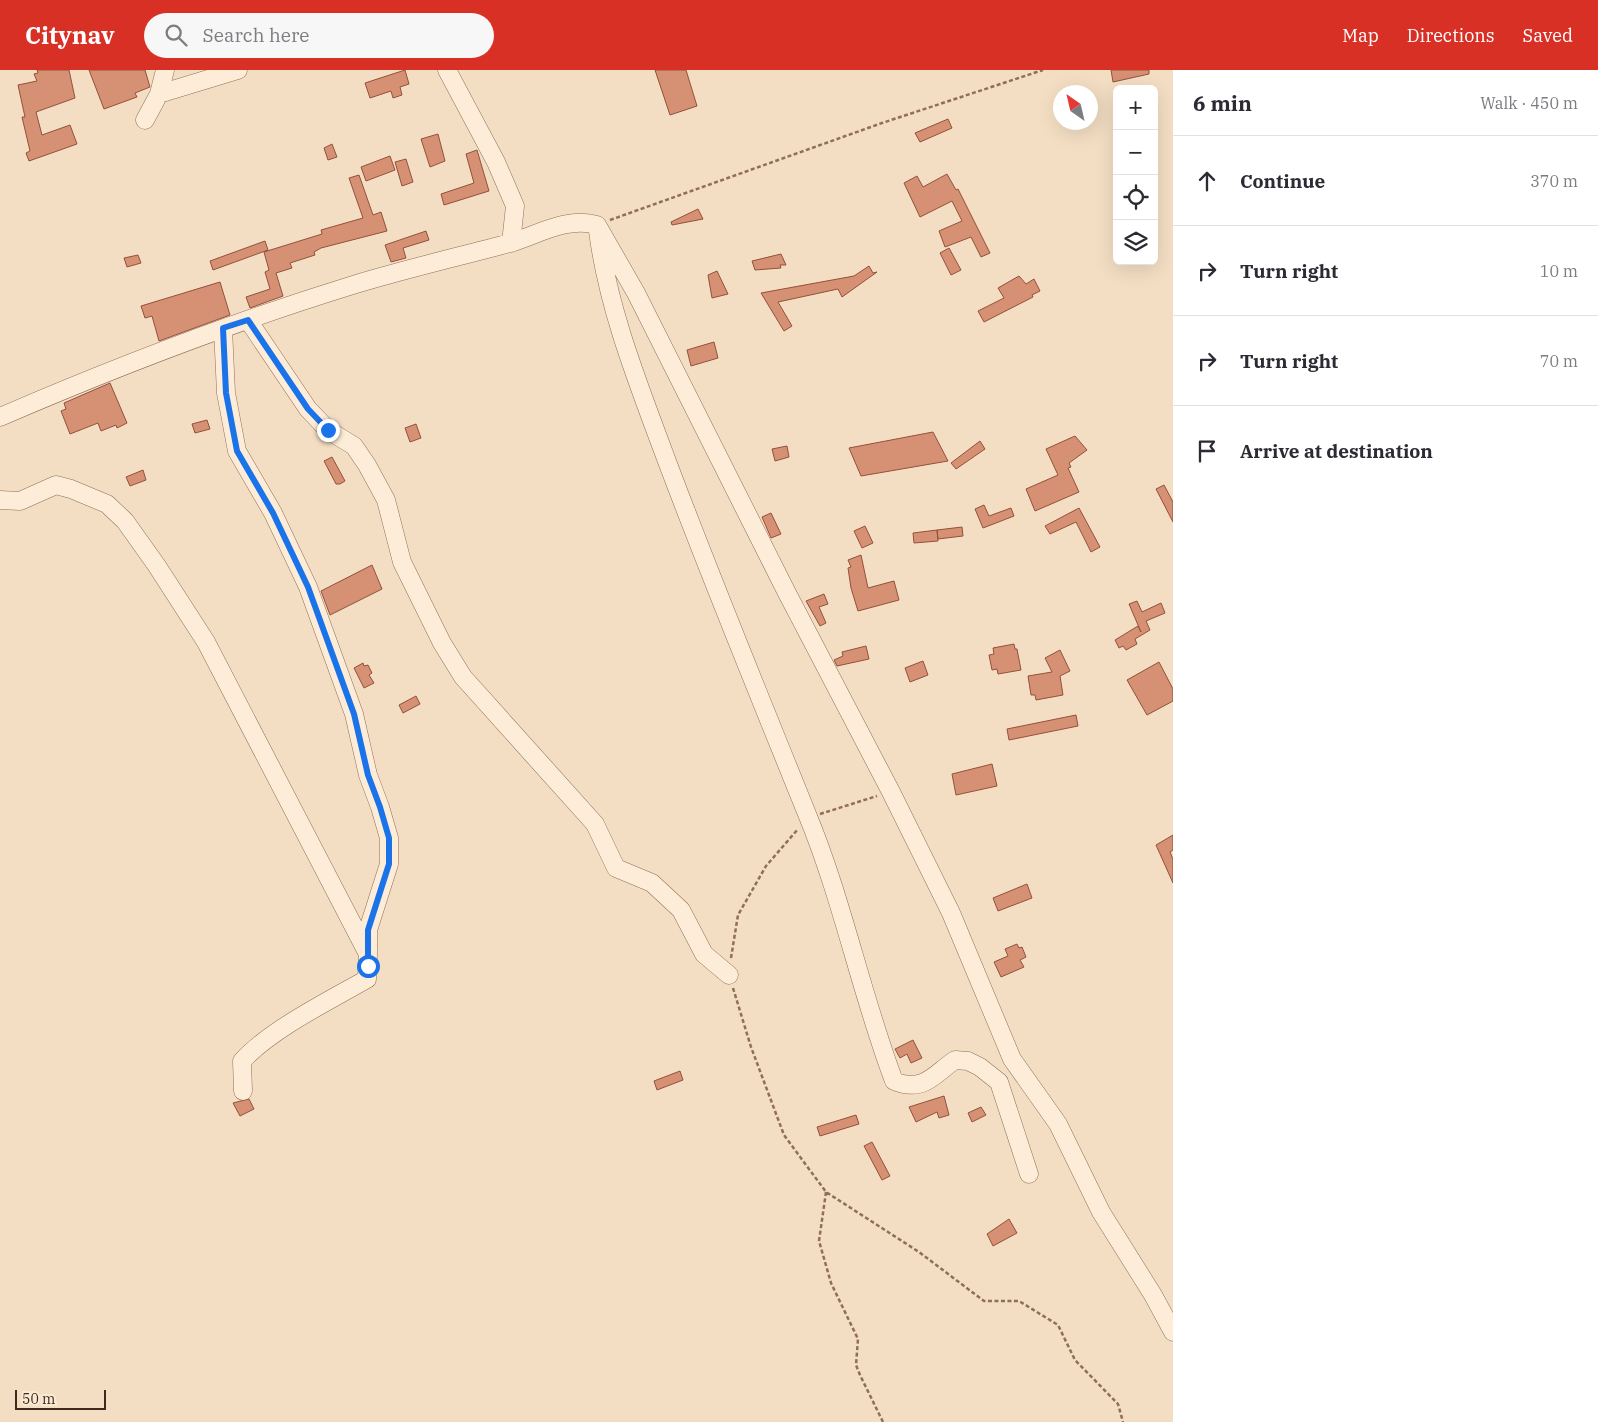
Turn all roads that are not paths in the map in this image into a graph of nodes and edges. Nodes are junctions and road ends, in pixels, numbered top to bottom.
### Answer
1 (165, 70) edge
2 (238, 70) edge
3 (447, 70) edge
4 (160, 94) junction
5 (145, 120) dead end
6 (597, 225) junction
7 (511, 243) junction
8 (248, 320) junction
9 (223, 328) junction
10 (0, 417) edge
11 (0, 500) edge
12 (368, 954) junction
13 (729, 974) road end
14 (243, 1091) dead end
15 (1029, 1174) dead end
16 (1173, 1332) edge

1 - 4 street
2 - 4 street
3 - 7 street
4 - 5 street
6 - 7 street
6 - 15 street
6 - 16 street
7 - 8 street
8 - 9 street
8 - 13 street
9 - 10 street
9 - 12 street
11 - 12 street
12 - 14 street

